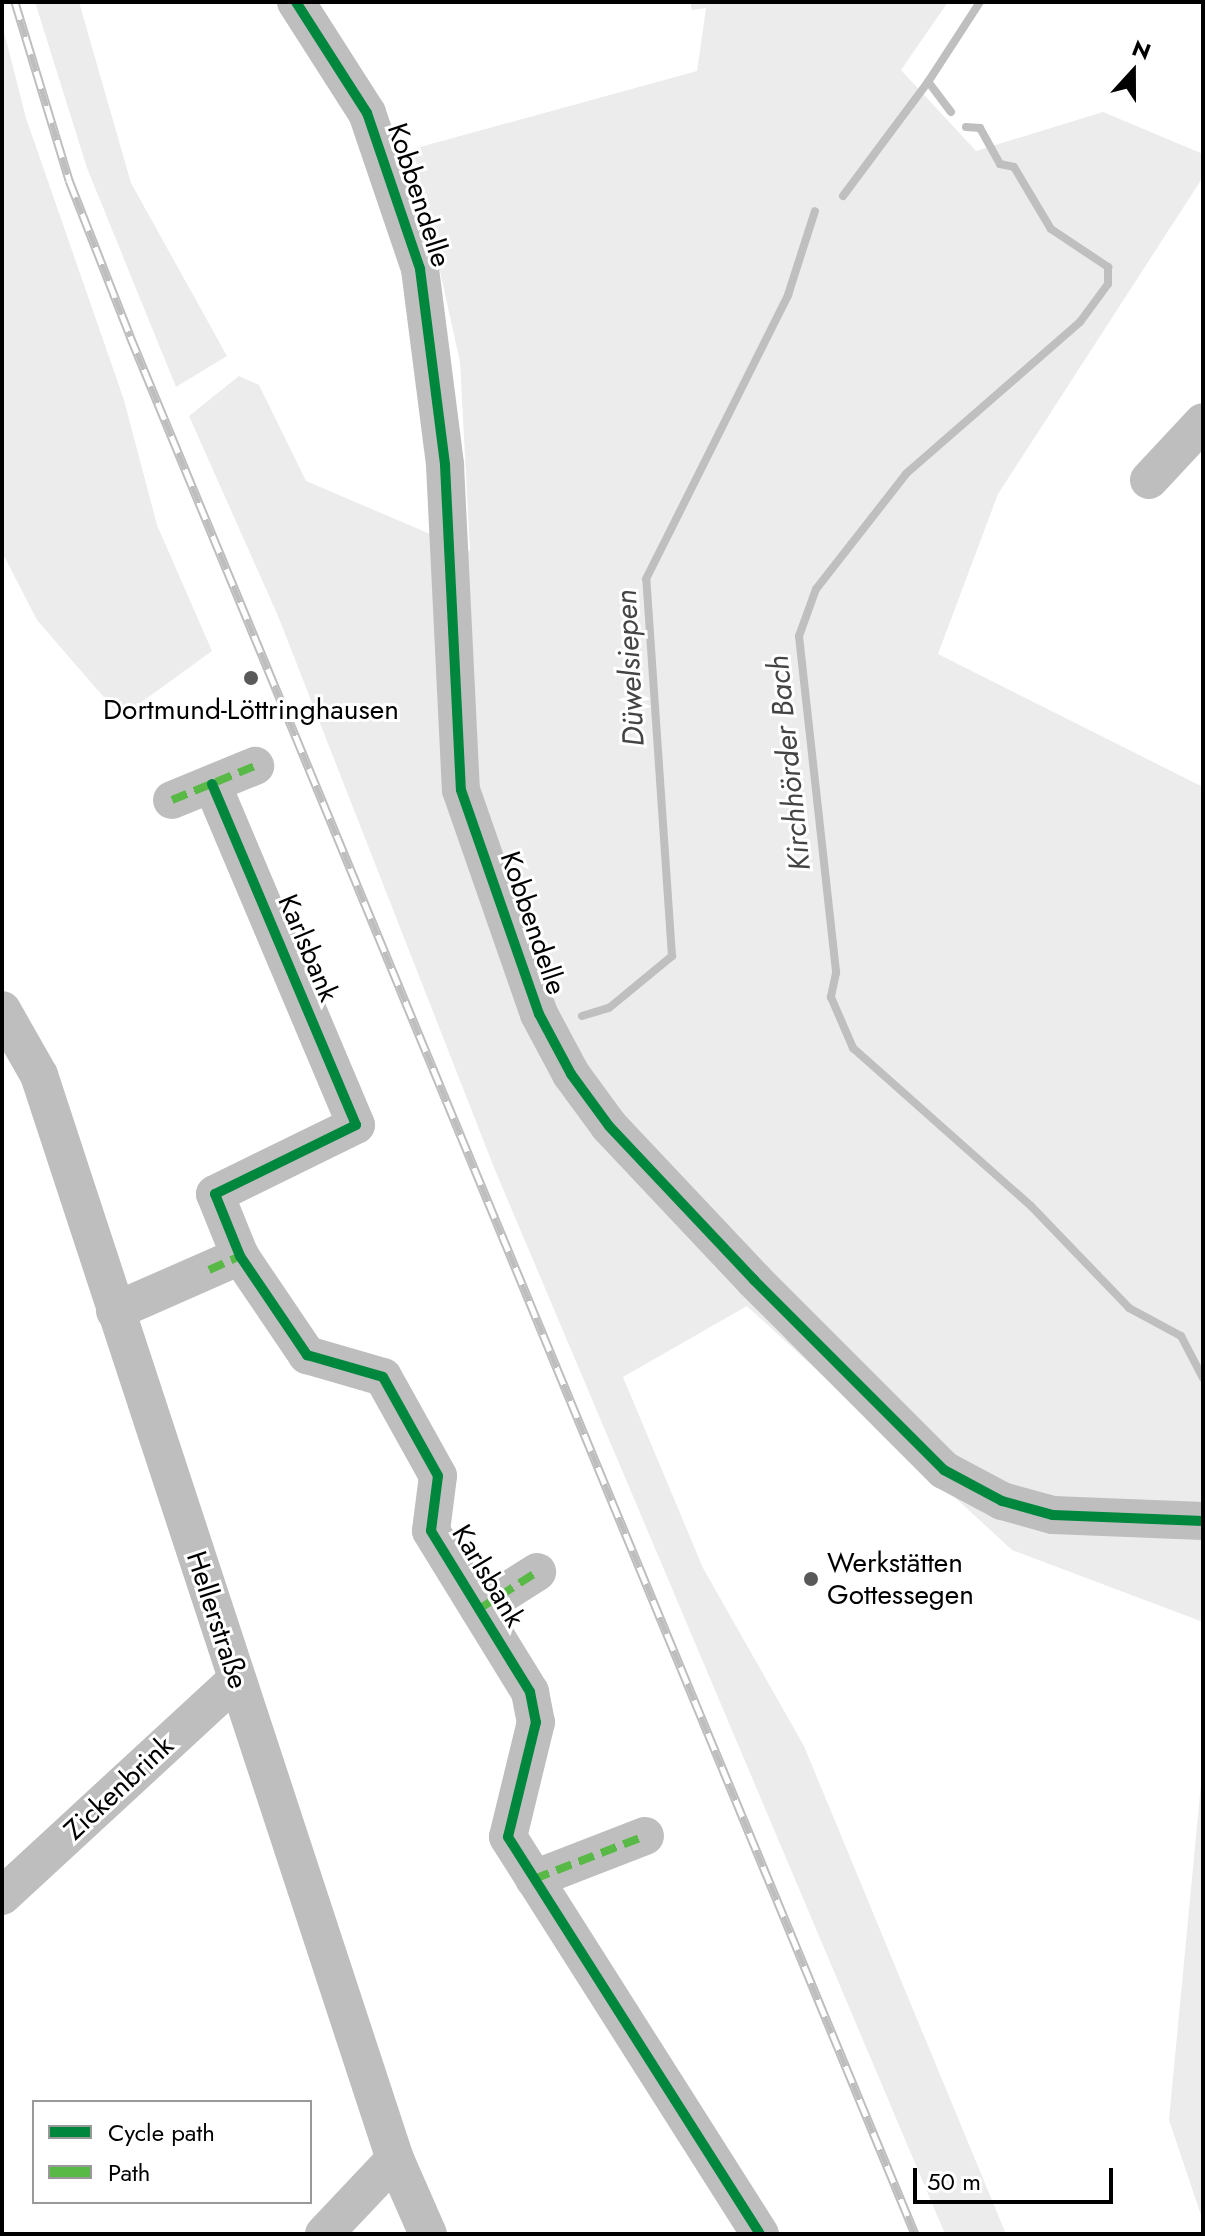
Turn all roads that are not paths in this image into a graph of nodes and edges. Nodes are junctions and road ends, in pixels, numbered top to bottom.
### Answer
1 (296, 2) edge
2 (1203, 422) edge
3 (1149, 480) dead end
4 (255, 766) dead end
5 (212, 784) junction
6 (172, 800) dead end
7 (2, 1010) edge
8 (240, 1256) junction
9 (115, 1311) junction
10 (1203, 1521) edge
11 (537, 1572) dead end
12 (479, 1609) junction
13 (236, 1680) junction
14 (645, 1836) dead end
15 (534, 1879) junction
16 (2, 1896) edge
17 (395, 2159) junction
18 (324, 2234) edge
19 (428, 2234) edge
20 (760, 2234) edge

1 - 10 street, Kobbendelle
2 - 3 street
4 - 5 street
5 - 6 street
5 - 8 street, Karlsbank
7 - 9 street, Hellerstraße
8 - 9 street
8 - 12 street, Karlsbank
9 - 13 street, Hellerstraße
11 - 12 street, Karlsbank
12 - 15 street, Karlsbank
13 - 16 street, Zickenbrink
13 - 17 street, Hellerstraße
14 - 15 street
15 - 20 street, Karlsbank
17 - 18 street
17 - 19 street, Hellerstraße

